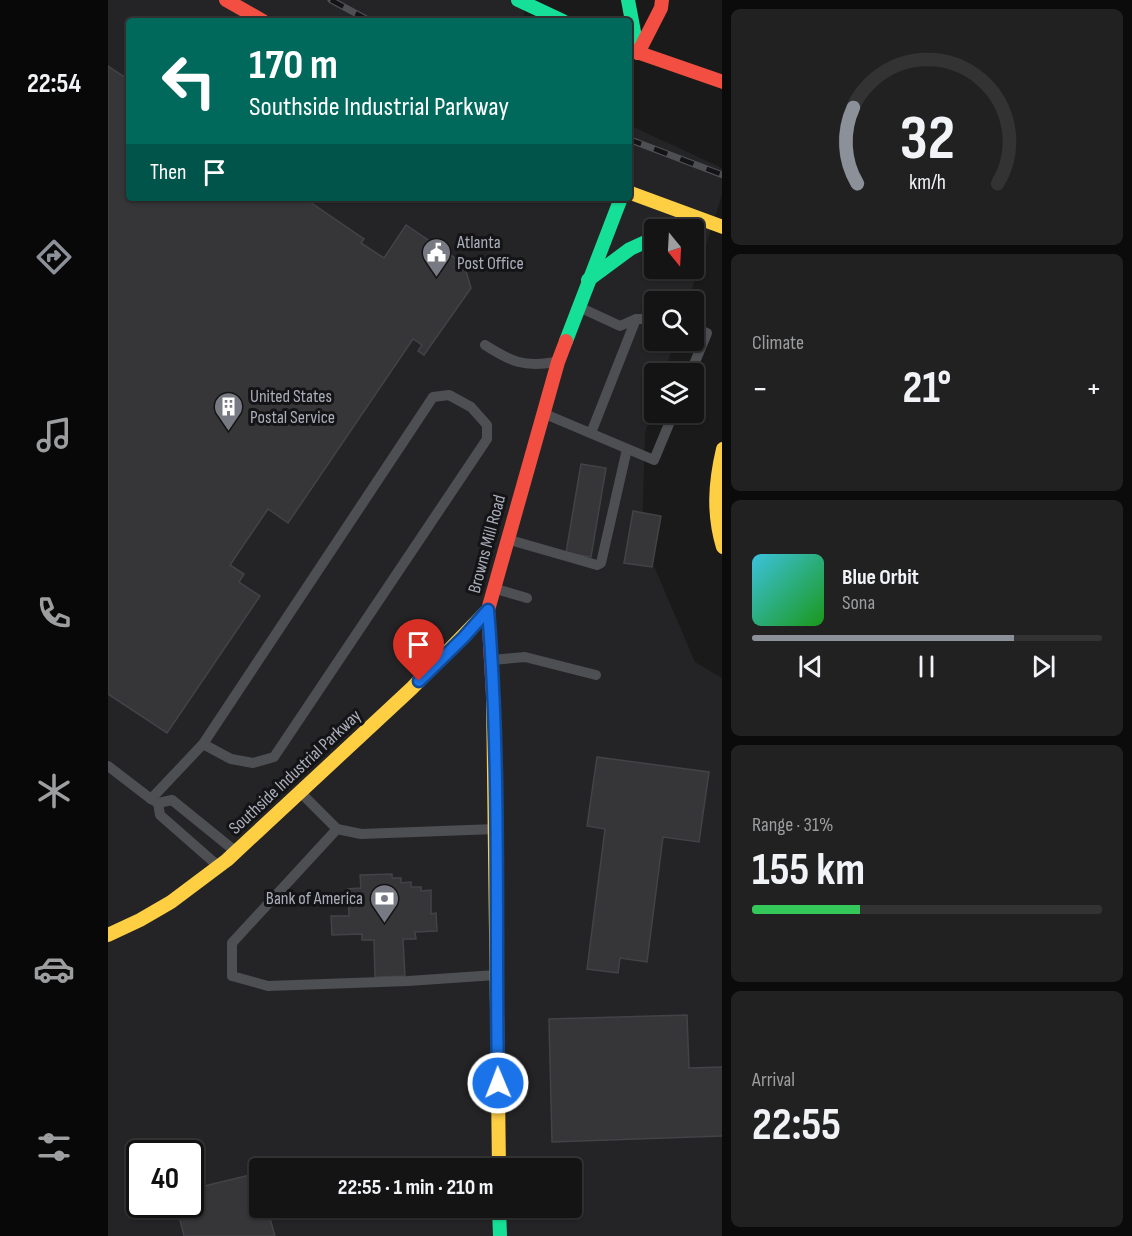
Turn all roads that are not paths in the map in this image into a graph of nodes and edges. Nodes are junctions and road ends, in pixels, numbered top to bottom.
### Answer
1 (226, 0) edge
2 (518, 0) edge
3 (628, 0) edge
4 (662, 0) edge
5 (258, 18) edge
6 (557, 18) edge
7 (630, 18) edge
8 (633, 51) edge
9 (722, 82) edge
10 (632, 194) edge
11 (620, 201) edge
12 (716, 225) edge
13 (644, 243) edge
14 (588, 280) junction
15 (578, 306) junction
16 (636, 319) junction
17 (644, 319) edge
18 (485, 345) dead end
19 (558, 362) junction
20 (543, 413) junction
21 (669, 423) edge
22 (591, 433) junction
23 (627, 449) junction
24 (722, 453) edge
25 (507, 539) junction
26 (722, 544) edge
27 (493, 588) junction
28 (527, 598) dead end
29 (488, 610) junction
30 (492, 660) junction
31 (596, 675) dead end
32 (203, 744) junction
33 (108, 766) edge
34 (300, 792) junction
35 (154, 801) junction
36 (337, 829) junction
37 (496, 829) junction
38 (236, 852) junction
39 (219, 867) junction
40 (108, 935) edge
41 (496, 975) junction
42 (499, 1158) edge
43 (499, 1218) edge
44 (500, 1236) edge

1 - 5 main road
2 - 6 main road
3 - 7 main road
4 - 8 main road
8 - 9 main road
10 - 12 main road
11 - 14 main road, Browns Mill Road
13 - 14 main road
14 - 15 main road, Browns Mill Road
15 - 16 lane
15 - 19 main road, Browns Mill Road
16 - 17 lane
16 - 22 lane
18 - 19 lane
19 - 20 main road, Browns Mill Road
20 - 22 lane
20 - 25 main road, Browns Mill Road
21 - 23 lane
22 - 23 lane
23 - 25 lane
24 - 26 main road
25 - 27 main road, Browns Mill Road
27 - 28 lane
27 - 29 main road, Browns Mill Road
29 - 30 main road, Browns Mill Road
29 - 34 main road, Southside Industrial Parkway
30 - 31 lane
30 - 37 main road, Browns Mill Road
32 - 32 lane
32 - 35 lane
33 - 35 lane
34 - 36 lane
34 - 38 main road, Southside Industrial Parkway
35 - 38 lane
35 - 39 lane
36 - 37 lane
36 - 41 lane
37 - 41 main road, Browns Mill Road
38 - 39 main road, Southside Industrial Parkway
39 - 40 main road, Southside Industrial Parkway
41 - 42 main road, Browns Mill Road
43 - 44 main road

